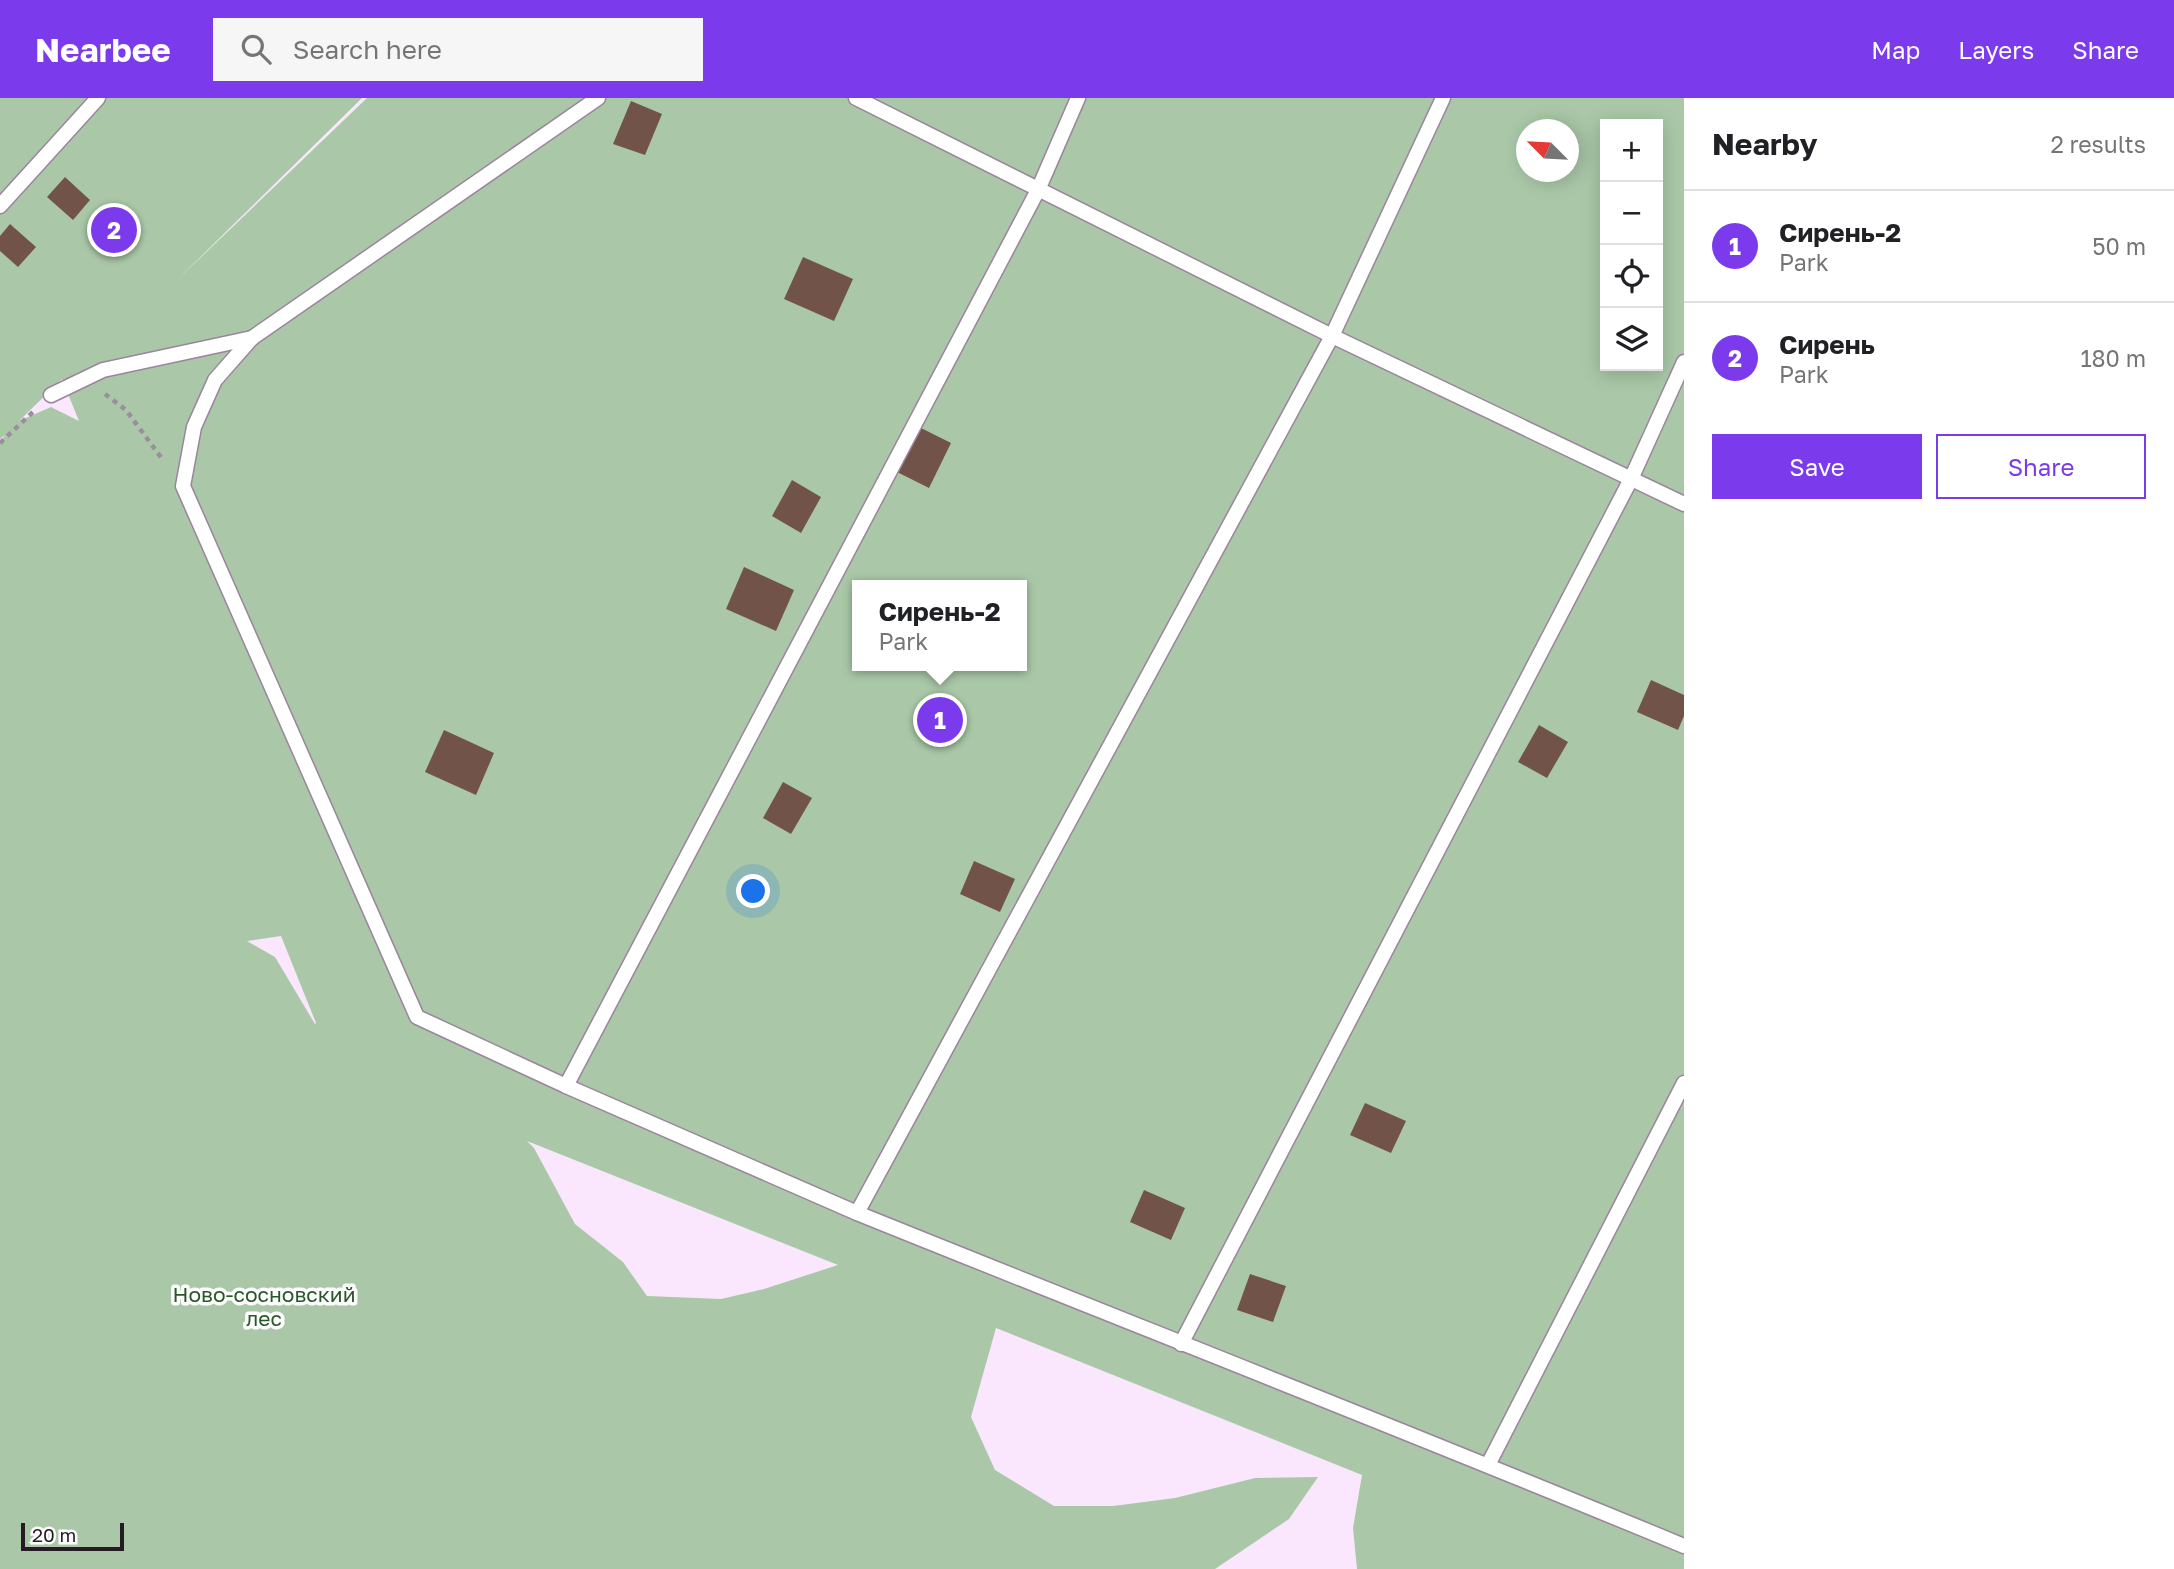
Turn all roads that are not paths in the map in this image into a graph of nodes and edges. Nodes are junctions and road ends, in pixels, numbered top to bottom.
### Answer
1 (98, 98) edge
2 (598, 98) edge
3 (856, 98) edge
4 (1078, 98) edge
5 (1443, 98) edge
6 (1038, 190) junction
7 (0, 206) edge
8 (1332, 336) junction
9 (252, 338) junction
10 (1684, 362) edge
11 (51, 395) road end
12 (1631, 479) junction
13 (1684, 504) edge
14 (1684, 1083) edge
15 (566, 1086) junction
16 (857, 1213) junction
17 (1181, 1344) junction
18 (1488, 1465) junction
19 (1684, 1546) edge

1 - 7 lane
2 - 9 lane
3 - 6 lane
4 - 6 lane
5 - 8 lane
6 - 8 lane
6 - 15 lane
8 - 12 lane
8 - 16 lane
9 - 11 lane
9 - 15 lane
10 - 12 lane
12 - 13 lane
12 - 17 lane
14 - 18 lane
15 - 16 lane
16 - 17 lane
17 - 18 lane
18 - 19 lane

